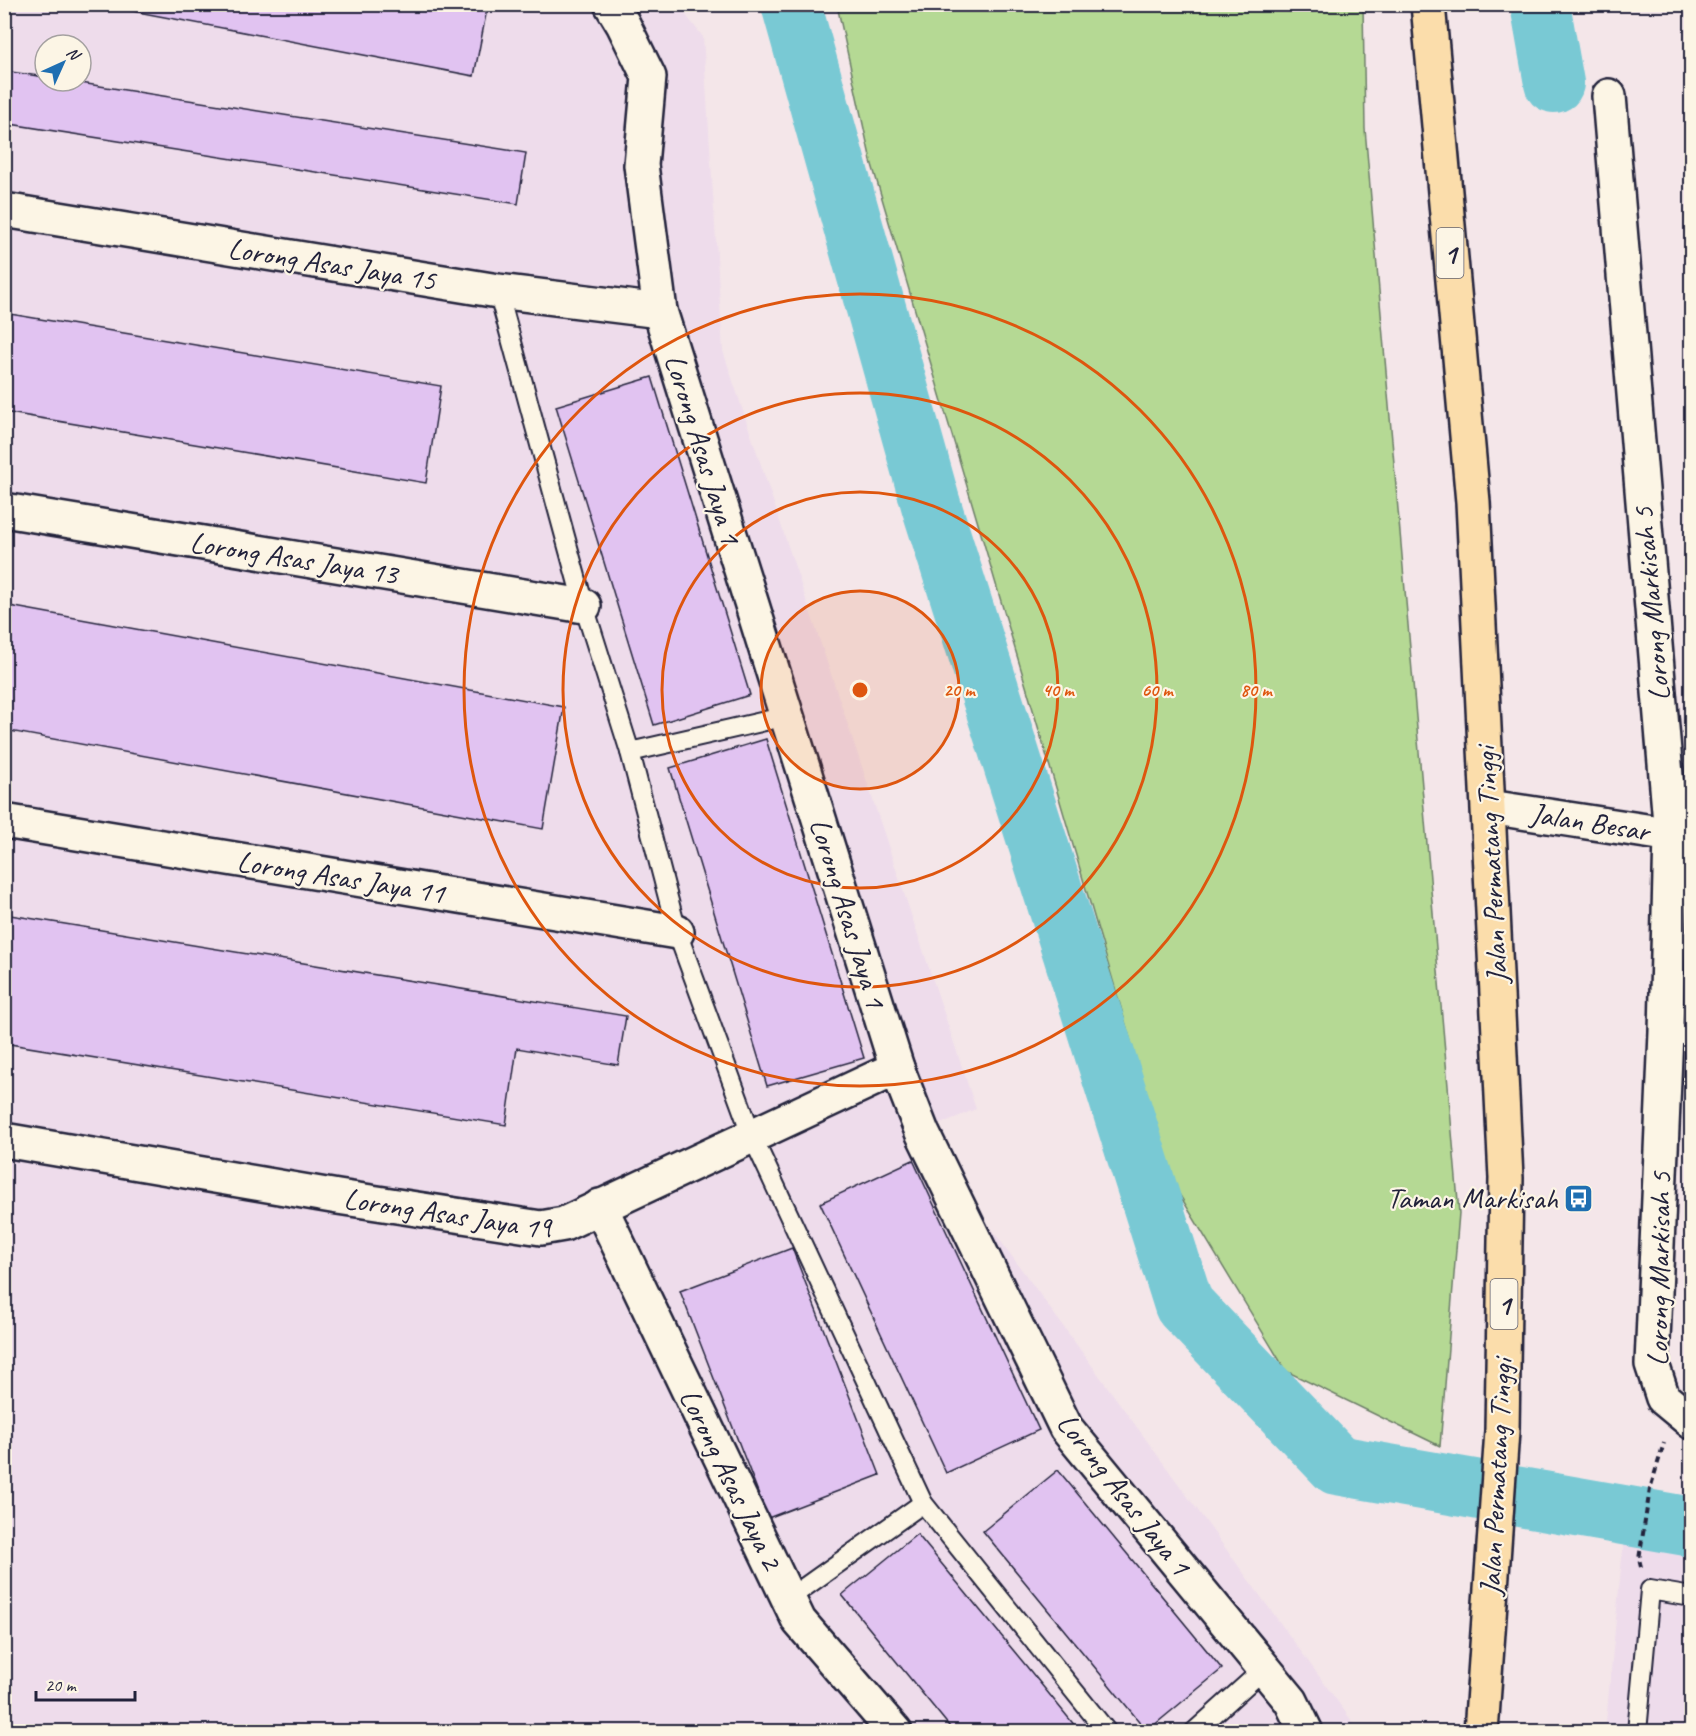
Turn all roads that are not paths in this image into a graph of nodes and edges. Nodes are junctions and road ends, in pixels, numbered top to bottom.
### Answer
1 (611, 4) edge
2 (1428, 4) edge
3 (1609, 96) dead end
4 (4, 210) edge
5 (498, 291) junction
6 (660, 311) junction
7 (4, 510) edge
8 (584, 606) junction
9 (787, 716) junction
10 (630, 752) junction
11 (1489, 807) junction
12 (4, 821) edge
13 (1681, 837) edge
14 (677, 932) junction
15 (1679, 1034) edge
16 (897, 1068) junction
17 (752, 1136) junction
18 (4, 1140) edge
19 (600, 1206) junction
20 (1683, 1415) edge
21 (923, 1503) junction
22 (1692, 1597) edge
23 (788, 1599) junction
24 (1265, 1668) junction
25 (1482, 1730) edge
26 (895, 1731) edge
27 (1107, 1731) edge
28 (1194, 1731) edge
29 (1306, 1731) edge
30 (1637, 1731) edge

1 - 6 street, Lorong Asas Jaya 1
2 - 11 highway, Jalan Permatang Tinggi / 1
3 - 13 street, Lorong Markisah 5
4 - 5 street, Lorong Asas Jaya 15
5 - 6 street, Lorong Asas Jaya 15
5 - 8 lane
6 - 9 street, Lorong Asas Jaya 1
7 - 8 street, Lorong Asas Jaya 13
8 - 10 lane
9 - 10 lane
9 - 16 street, Lorong Asas Jaya 1
10 - 14 lane
11 - 13 street, Jalan Besar
11 - 25 highway, Jalan Permatang Tinggi / 1
12 - 14 street, Lorong Asas Jaya 11
13 - 15 street, Lorong Markisah 5
14 - 17 lane
15 - 20 street, Lorong Markisah 5
16 - 17 street, Lorong Asas Jaya 19
16 - 24 street, Lorong Asas Jaya 1
17 - 19 street, Lorong Asas Jaya 19
17 - 21 lane
18 - 19 street, Lorong Asas Jaya 19
19 - 23 street, Lorong Asas Jaya 2
21 - 23 lane
21 - 27 lane
22 - 30 lane
23 - 26 street, Lorong Asas Jaya 2
24 - 28 lane
24 - 29 street, Lorong Asas Jaya 1

